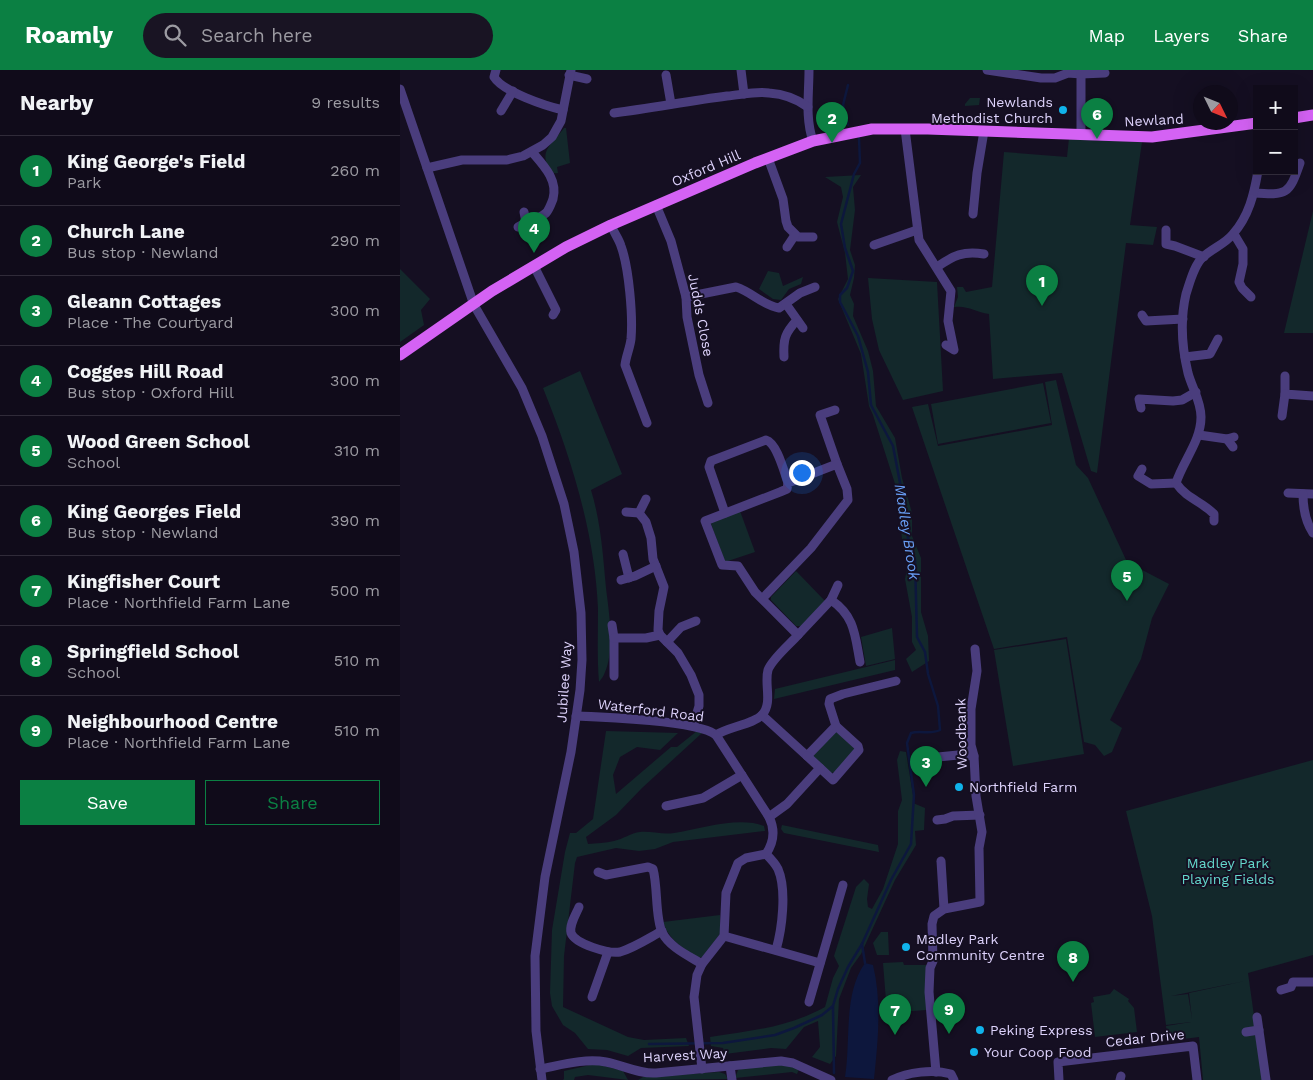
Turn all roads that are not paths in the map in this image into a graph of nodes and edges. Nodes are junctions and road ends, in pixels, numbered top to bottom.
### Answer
1 (496, 70) edge
2 (741, 70) edge
3 (809, 70) edge
4 (987, 70) edge
5 (570, 73) edge
6 (1081, 74) junction
7 (1105, 74) edge
8 (666, 75) dead end
9 (587, 79) dead end
10 (400, 88) edge
11 (513, 91) junction
12 (744, 94) junction
13 (671, 104) junction
14 (808, 107) junction
15 (563, 110) junction
16 (502, 111) dead end
17 (614, 113) dead end
18 (1313, 115) edge
19 (1298, 117) edge
20 (1253, 125) edge
21 (905, 129) junction
22 (984, 131) junction
23 (1081, 135) junction
24 (813, 141) junction
25 (532, 152) junction
26 (768, 158) junction
27 (1300, 163) dead end
28 (426, 168) junction
29 (1257, 175) edge
30 (1254, 192) junction
31 (656, 205) junction
32 (524, 212) dead end
33 (973, 214) dead end
34 (526, 222) junction
35 (611, 225) junction
36 (518, 228) dead end
37 (917, 230) junction
38 (1166, 230) dead end
39 (1234, 234) junction
40 (795, 235) junction
41 (813, 236) dead end
42 (874, 244) dead end
43 (787, 247) dead end
44 (984, 254) dead end
45 (1204, 257) junction
46 (534, 266) junction
47 (937, 267) junction
48 (815, 287) dead end
49 (686, 297) junction
50 (1251, 297) dead end
51 (786, 304) junction
52 (474, 305) junction
53 (552, 315) dead end
54 (1183, 319) junction
55 (797, 320) junction
56 (1144, 321) dead end
57 (802, 328) dead end
58 (1218, 339) dead end
59 (946, 345) dead end
60 (400, 355) edge
61 (784, 357) dead end
62 (1185, 357) junction
63 (1285, 376) dead end
64 (1196, 392) junction
65 (1285, 394) junction
66 (1313, 396) edge
67 (708, 403) dead end
68 (1141, 408) dead end
69 (835, 410) dead end
70 (1282, 416) dead end
71 (647, 423) dead end
72 (1199, 435) junction
73 (1233, 447) dead end
74 (837, 464) junction
75 (1136, 474) dead end
76 (788, 483) junction
77 (1176, 483) junction
78 (1288, 493) dead end
79 (1303, 494) junction
80 (1313, 494) edge
81 (646, 499) dead end
82 (626, 512) dead end
83 (725, 513) junction
84 (638, 514) junction
85 (1216, 515) dead end
86 (1313, 534) edge
87 (624, 554) dead end
88 (656, 566) junction
89 (838, 585) dead end
90 (762, 599) junction
91 (831, 600) junction
92 (696, 621) dead end
93 (612, 625) dead end
94 (660, 635) junction
95 (798, 635) junction
96 (614, 638) junction
97 (667, 642) junction
98 (975, 649) dead end
99 (860, 662) dead end
100 (614, 676) dead end
101 (896, 682) dead end
102 (762, 715) junction
103 (576, 716) junction
104 (693, 726) junction
105 (836, 726) junction
106 (716, 735) junction
107 (807, 756) junction
108 (974, 756) junction
109 (938, 757) dead end
110 (820, 768) junction
111 (742, 775) junction
112 (666, 806) dead end
113 (980, 815) junction
114 (769, 817) junction
115 (937, 820) dead end
116 (766, 854) junction
117 (941, 861) dead end
118 (598, 872) dead end
119 (843, 885) dead end
120 (579, 907) dead end
121 (944, 909) junction
122 (662, 931) junction
123 (724, 936) junction
124 (776, 950) junction
125 (608, 952) junction
126 (702, 964) junction
127 (820, 964) junction
128 (1313, 982) edge
129 (1281, 990) dead end
130 (592, 997) dead end
131 (809, 1002) dead end
132 (1257, 1017) dead end
133 (1260, 1030) junction
134 (1246, 1032) dead end
135 (730, 1066) junction
136 (540, 1069) junction
137 (702, 1069) junction
138 (936, 1072) junction
139 (633, 1075) edge
140 (542, 1080) edge
141 (732, 1080) edge
142 (830, 1080) edge
143 (892, 1080) edge
144 (954, 1080) edge
145 (1058, 1080) edge
146 (1197, 1080) edge
147 (1266, 1080) edge

1 - 11 street
2 - 12 street
3 - 14 street
4 - 6 street
5 - 9 street
5 - 15 street
6 - 7 street
6 - 23 street
8 - 13 street
10 - 28 street, Jubilee Way
11 - 15 street
11 - 16 street
12 - 13 street
12 - 14 street
13 - 17 street
14 - 24 street
15 - 25 street
18 - 19 main road
20 - 23 main road, Newland
21 - 22 main road, Newland
21 - 24 main road, Newland
21 - 37 street
22 - 23 main road, Newland
22 - 33 street
24 - 26 main road, Oxford Hill
25 - 28 street
25 - 34 street
26 - 31 main road, Oxford Hill
26 - 40 street
27 - 30 street
28 - 52 street, Jubilee Way
29 - 30 street
30 - 39 street
31 - 35 main road, Oxford Hill
31 - 49 street, Judds Close
32 - 34 street
34 - 36 street
35 - 46 main road, Oxford Hill
35 - 71 street
37 - 42 street
37 - 47 street
38 - 45 street
39 - 45 street
39 - 50 street
40 - 41 street
40 - 43 street
44 - 47 street
45 - 54 street
46 - 52 main road, Oxford Hill
46 - 53 street
47 - 59 street
48 - 51 street
49 - 51 street
49 - 67 street, Judds Close
51 - 55 street
52 - 60 main road, Oxford Hill
52 - 103 street, Jubilee Way
54 - 56 street
54 - 62 street
55 - 57 street
55 - 61 street
58 - 62 street
62 - 64 street
63 - 65 street
64 - 68 street
64 - 72 street
65 - 66 street
65 - 70 street
69 - 74 street
72 - 73 street
72 - 77 street
74 - 76 street
74 - 90 street
75 - 77 street
76 - 83 street
76 - 83 street
77 - 85 street
78 - 79 street
79 - 80 street
79 - 86 street
81 - 84 street
82 - 84 street
83 - 90 street
84 - 88 street
87 - 88 street
88 - 94 street
89 - 91 street
90 - 95 street
91 - 95 street
91 - 99 street
92 - 97 street
93 - 96 street
94 - 96 street
94 - 97 street
95 - 102 street
96 - 100 street
97 - 104 street
98 - 108 street, Woodbank
101 - 105 street
102 - 106 street, Waterford Road
102 - 107 street
103 - 104 street, Waterford Road
103 - 136 street, Jubilee Way
104 - 106 street, Waterford Road
105 - 107 street
105 - 110 street
106 - 111 street
107 - 110 street
108 - 109 street
108 - 113 street, Woodbank
110 - 114 street
111 - 112 street
111 - 114 street
113 - 115 street
113 - 121 street, Woodbank
114 - 116 street
116 - 123 street
116 - 124 street
117 - 121 street
118 - 122 street
119 - 127 street
120 - 125 street
121 - 138 street
122 - 125 street
122 - 126 street
123 - 124 street
123 - 126 street
124 - 127 street
125 - 130 street
126 - 137 street
127 - 131 street
128 - 129 street
132 - 133 street
133 - 134 street
133 - 147 street
135 - 137 street, Harvest Way
135 - 141 street
135 - 142 street, Harvest Way
136 - 139 street, Harvest Way
136 - 140 street, Jubilee Way
137 - 139 street, Harvest Way
138 - 143 street
138 - 144 street
145 - 146 street, Cedar Drive

